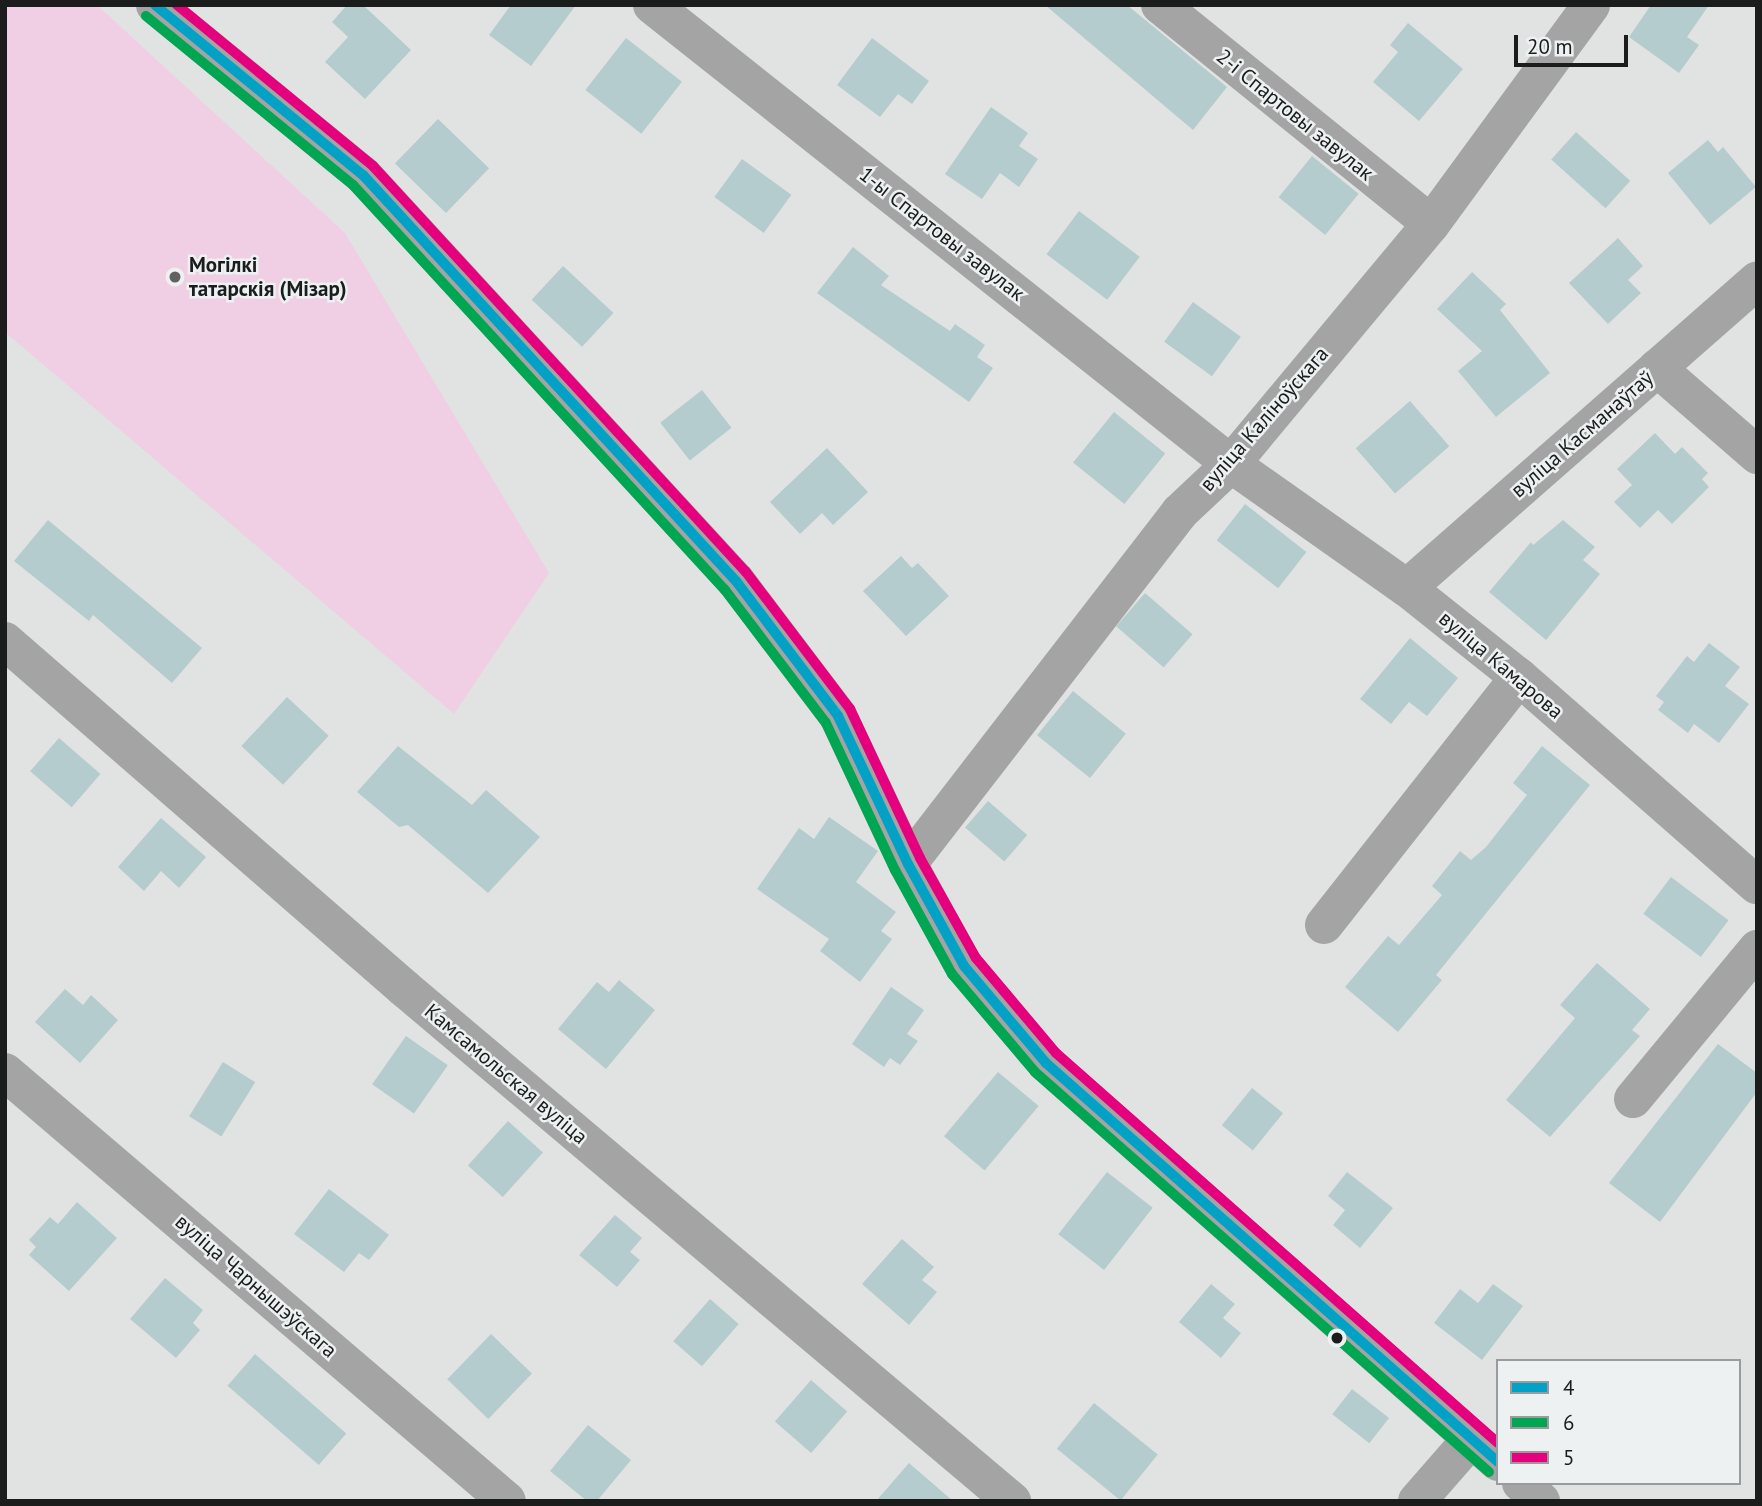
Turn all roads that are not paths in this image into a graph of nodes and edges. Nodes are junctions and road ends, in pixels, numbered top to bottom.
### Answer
1 (155, 5) edge
2 (652, 5) edge
3 (1160, 5) edge
4 (1591, 5) edge
5 (1431, 224) junction
6 (1757, 281) edge
7 (1657, 368) junction
8 (1757, 456) edge
9 (1231, 464) junction
10 (1407, 588) junction
11 (5, 641) edge
12 (1519, 677) junction
13 (908, 863) junction
14 (1757, 885) edge
15 (1324, 925) dead end
16 (1757, 949) edge
17 (5, 1072) edge
18 (1633, 1099) dead end
19 (1484, 1450) edge
20 (1523, 1485) edge
21 (507, 1501) edge
22 (1013, 1501) edge
23 (1416, 1501) edge
24 (1541, 1501) edge

1 - 13 street
2 - 9 street, 1-ы Спартовы завулак
3 - 5 street, 2-і Спартовы завулак
4 - 5 street, вуліца Каліноўскага
5 - 9 street, вуліца Каліноўскага
6 - 7 street, вуліца Касманаўтаў
7 - 8 street
7 - 10 street, вуліца Касманаўтаў
9 - 10 street, вуліца Камарова
9 - 13 street, вуліца Каліноўскага
10 - 12 street, вуліца Камарова
11 - 22 street, Камсамольская вуліца
12 - 14 street, вуліца Камарова
12 - 15 street
13 - 19 street
16 - 18 street
17 - 21 street, вуліца Чарнышэўскага
19 - 23 street
20 - 24 street

